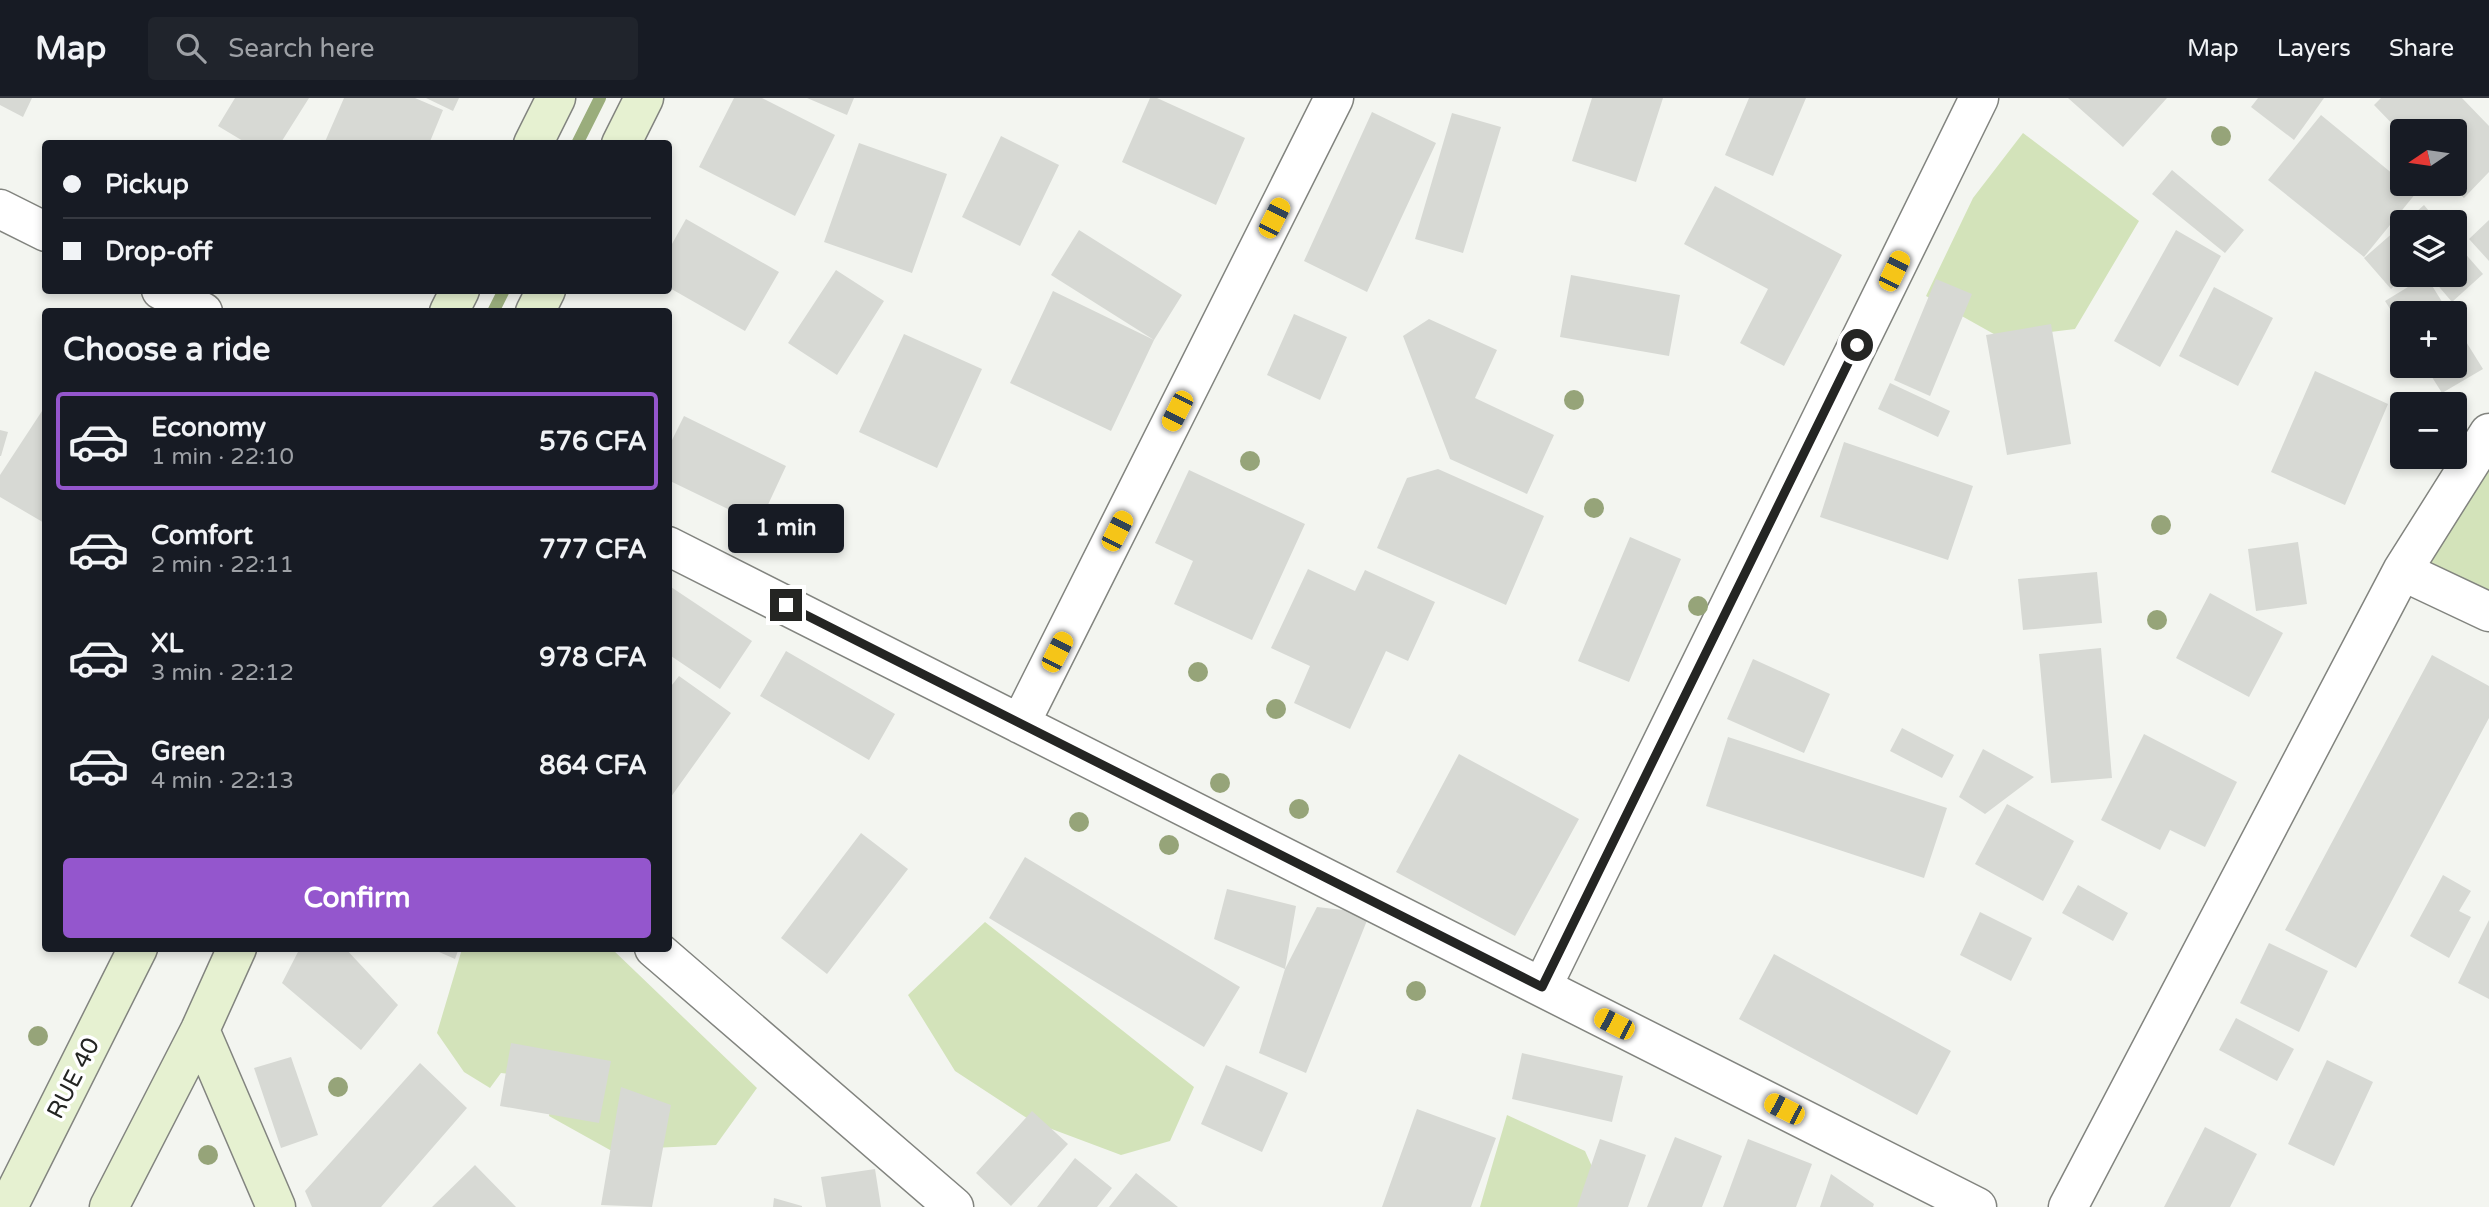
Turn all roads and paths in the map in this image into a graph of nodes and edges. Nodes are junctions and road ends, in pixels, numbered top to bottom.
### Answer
1 (556, 98) edge
2 (644, 98) edge
3 (1334, 98) edge
4 (1979, 98) edge
5 (535, 140) edge
6 (623, 140) edge
7 (0, 209) edge
8 (42, 230) edge
9 (169, 294) edge
10 (196, 308) edge
11 (2489, 433) edge
12 (672, 548) edge
13 (2402, 571) junction
14 (2489, 612) edge
15 (1020, 724) junction
16 (136, 952) edge
17 (235, 952) edge
18 (658, 952) edge
19 (1542, 987) junction
20 (200, 1030) junction
21 (8, 1207) edge
22 (109, 1207) edge
23 (276, 1207) edge
24 (954, 1207) edge
25 (1977, 1207) edge
26 (2068, 1207) edge

1 - 5 main road
2 - 6 main road
3 - 15 street
4 - 19 street
7 - 8 street
9 - 10 street
11 - 13 street
12 - 15 street
13 - 14 street
13 - 26 street
15 - 19 street
16 - 21 main road, RUE 40
17 - 20 main road
18 - 24 street
19 - 25 street
20 - 22 main road
20 - 23 main road

